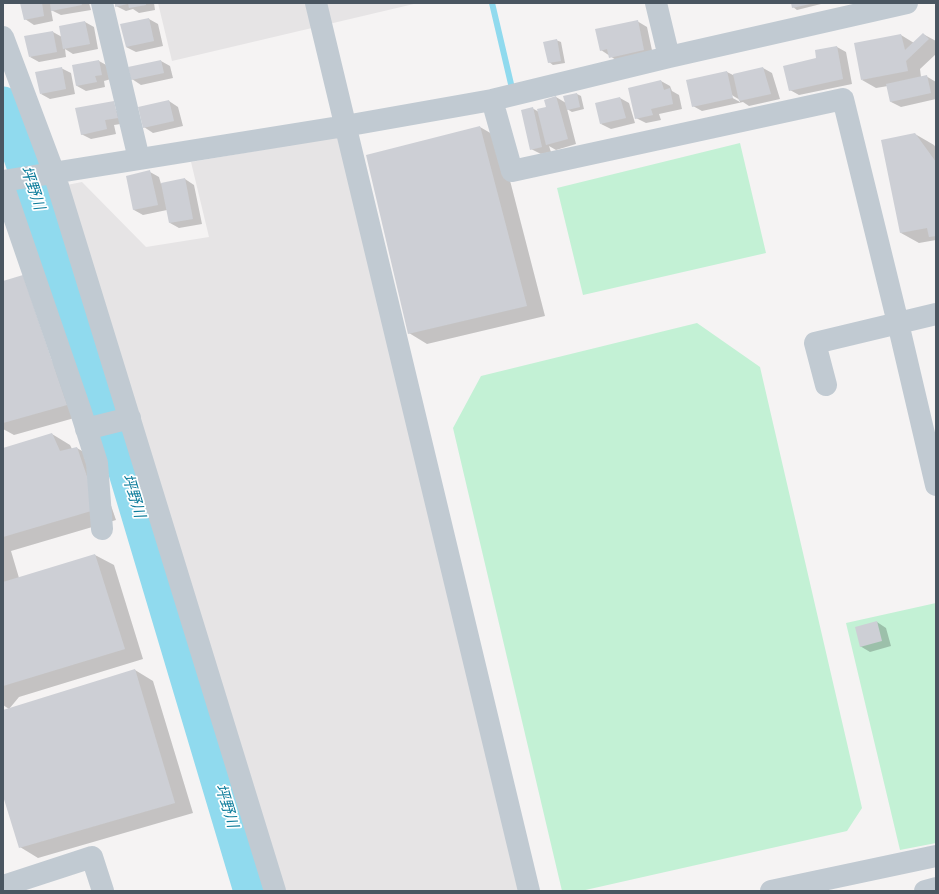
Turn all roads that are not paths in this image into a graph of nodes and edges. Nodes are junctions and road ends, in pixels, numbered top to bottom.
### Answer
1 (102, 3) edge
2 (316, 3) edge
3 (656, 3) edge
4 (907, 3) edge
5 (3, 36) edge
6 (669, 57) junction
7 (492, 100) junction
8 (345, 126) junction
9 (139, 159) junction
10 (54, 173) junction
11 (3, 181) edge
12 (3, 185) edge
13 (936, 314) edge
14 (898, 323) junction
15 (826, 385) dead end
16 (130, 418) junction
17 (86, 429) junction
18 (936, 485) edge
19 (102, 529) dead end
20 (936, 856) edge
21 (3, 886) edge
22 (936, 888) edge
23 (103, 891) edge
24 (275, 891) edge
25 (529, 891) edge
26 (771, 891) edge
27 (925, 891) edge

1 - 9 street
2 - 8 street
3 - 6 street
4 - 6 street
5 - 10 street
6 - 7 street
7 - 8 street
7 - 14 street
8 - 9 street
8 - 25 street
9 - 10 street
10 - 11 street
10 - 16 street
12 - 17 street
13 - 14 street
14 - 15 street
14 - 18 street
16 - 17 street
16 - 24 street
17 - 19 street
20 - 26 street
21 - 23 street
22 - 27 street

